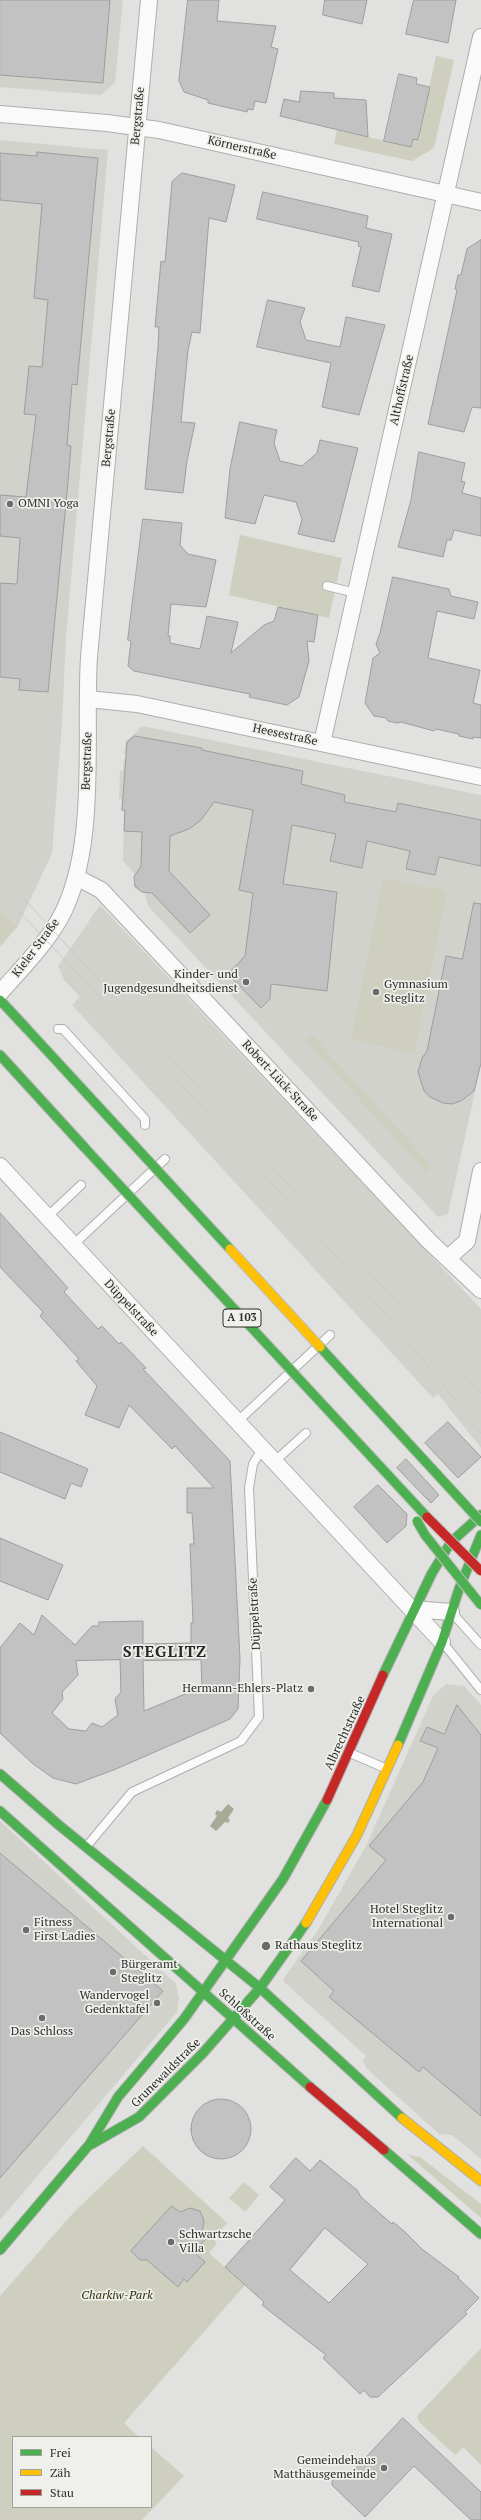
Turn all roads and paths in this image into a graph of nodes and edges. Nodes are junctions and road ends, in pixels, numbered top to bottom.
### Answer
1 (149, 0) edge
2 (481, 38) edge
3 (0, 114) edge
4 (137, 126) junction
5 (446, 194) junction
6 (481, 202) edge
7 (327, 586) dead end
8 (356, 592) junction
9 (88, 699) junction
10 (322, 743) junction
11 (481, 777) edge
12 (76, 877) junction
13 (0, 993) edge
14 (0, 1000) edge
15 (58, 1029) dead end
16 (0, 1055) edge
17 (145, 1125) dead end
18 (165, 1159) dead end
19 (0, 1166) edge
20 (481, 1172) edge
21 (81, 1185) dead end
22 (47, 1217) junction
23 (73, 1245) junction
24 (448, 1258) junction
25 (481, 1290) edge
26 (330, 1335) dead end
27 (237, 1422) junction
28 (306, 1433) dead end
29 (262, 1449) junction
30 (274, 1462) junction
31 (399, 1489) junction
32 (481, 1515) edge
33 (481, 1522) edge
34 (481, 1535) edge
35 (481, 1570) edge
36 (481, 1605) edge
37 (413, 1609) junction
38 (451, 1612) junction
39 (442, 1642) junction
40 (481, 1645) edge
41 (478, 1681) edge
42 (481, 1690) edge
43 (350, 1752) junction
44 (388, 1770) junction
45 (0, 1774) edge
46 (0, 1811) edge
47 (86, 1846) junction
48 (227, 1961) junction
49 (260, 1988) junction
50 (204, 1992) junction
51 (233, 2020) junction
52 (89, 2146) junction
53 (481, 2181) edge
54 (481, 2234) edge
55 (0, 2250) edge

1 - 4 street, Bergstraße
2 - 5 street, Althoffstraße
3 - 4 street, Körnerstraße
4 - 5 street, Körnerstraße
4 - 9 street, Bergstraße
5 - 6 street, Körnerstraße
5 - 8 street, Althoffstraße
7 - 8 lane
8 - 10 street, Althoffstraße
9 - 10 street, Heesestraße
9 - 12 street, Bergstraße
10 - 11 street, Heesestraße
12 - 13 street, Kieler Straße
12 - 24 street, Robert-Lück-Straße
14 - 33 main road, bridge
15 - 17 lane
16 - 31 main road, A 103, bridge
18 - 23 lane
19 - 22 street, Düppelstraße
20 - 24 street
21 - 22 lane
22 - 23 street, Düppelstraße
23 - 27 street, Düppelstraße
24 - 25 street, Robert-Lück-Straße
26 - 27 lane
27 - 29 street, Düppelstraße
28 - 30 lane
29 - 30 street, Düppelstraße
29 - 47 lane, Düppelstraße
30 - 37 street, Düppelstraße
31 - 35 main road, bridge
31 - 36 main road, bridge
32 - 37 main road, Albrechtstraße
34 - 38 main road
37 - 38 street
37 - 39 street, Düppelstraße
37 - 43 main road, Albrechtstraße
38 - 39 main road
38 - 40 lane
39 - 41 lane
39 - 44 main road
41 - 42 lane
43 - 44 lane
43 - 48 main road, Albrechtstraße
44 - 49 main road
45 - 47 main road
46 - 50 main road, Schloßstraße
47 - 48 main road
48 - 49 main road
48 - 50 main road, Albrechtstraße
49 - 51 main road, Grunewaldstraße
49 - 53 main road
50 - 51 main road, Schloßstraße
50 - 52 main road, Grunewaldstraße
51 - 52 main road, Grunewaldstraße
51 - 54 main road, Schloßstraße
52 - 55 main road, Grunewaldstraße

